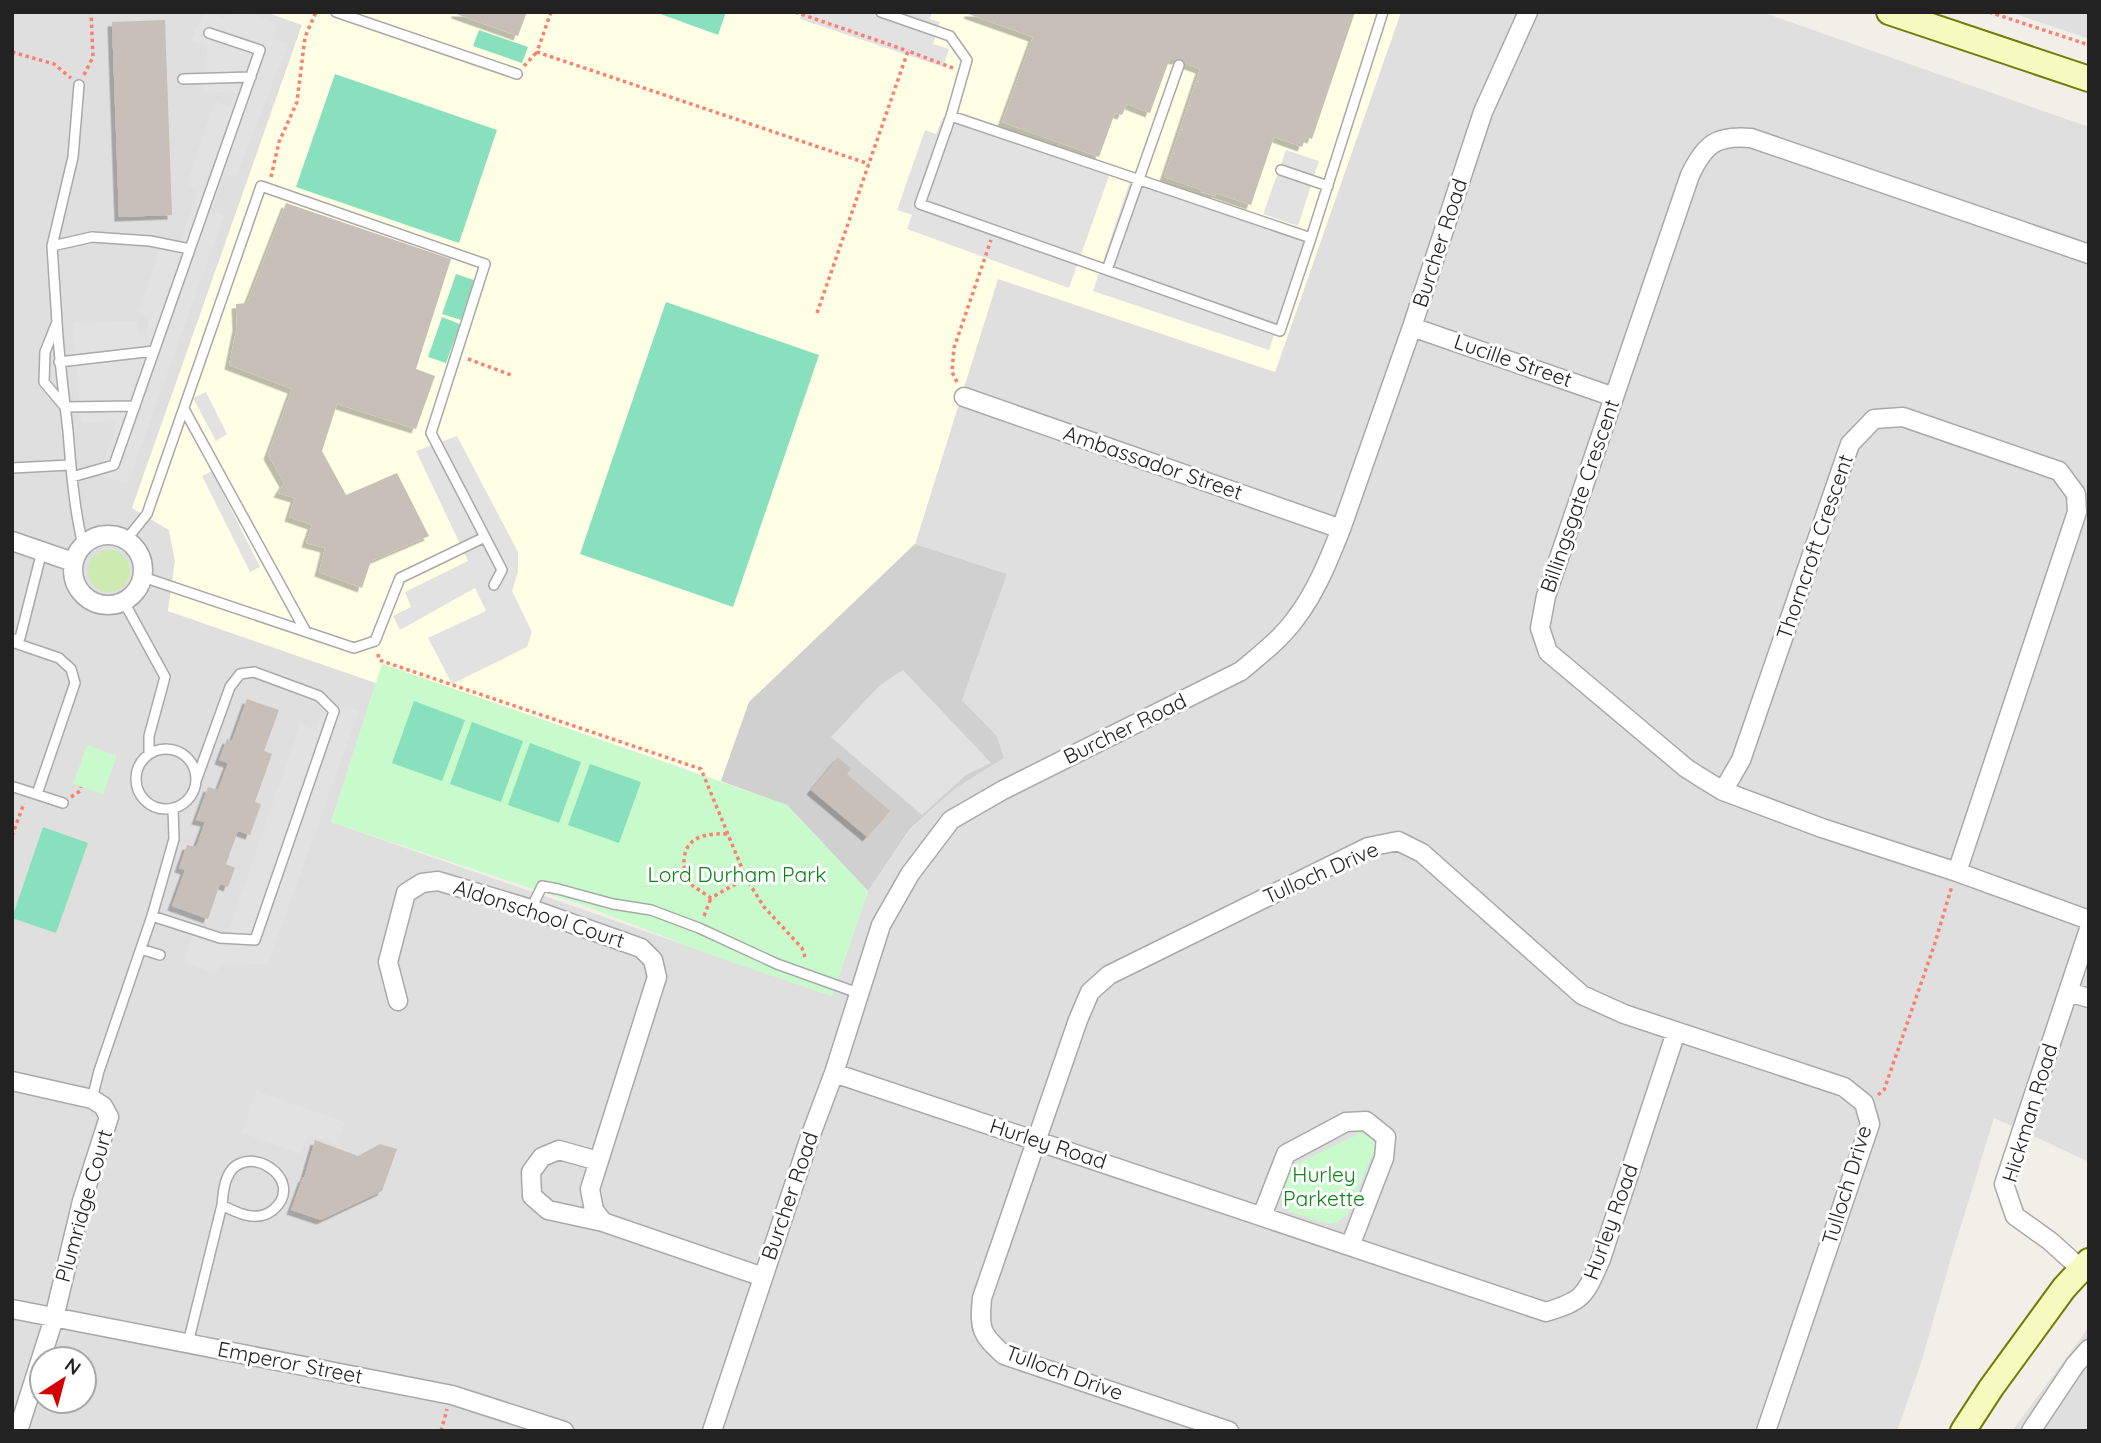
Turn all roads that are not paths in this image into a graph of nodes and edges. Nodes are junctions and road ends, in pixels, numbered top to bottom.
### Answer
1 (336, 12) edge
2 (881, 12) edge
3 (1383, 12) edge
4 (1528, 12) edge
5 (1889, 12) edge
6 (209, 33) dead end
7 (1179, 65) dead end
8 (517, 74) road end
9 (251, 77) junction
10 (183, 79) dead end
11 (2089, 79) edge
12 (79, 85) road end
13 (951, 116) junction
14 (1281, 170) dead end
15 (1138, 179) junction
16 (1328, 186) junction
17 (1311, 238) junction
18 (52, 246) junction
19 (190, 249) junction
20 (2089, 254) edge
21 (1107, 270) junction
22 (57, 322) junction
23 (1412, 327) junction
24 (154, 351) junction
25 (59, 362) junction
26 (964, 397) road end
27 (1614, 397) junction
28 (135, 406) junction
29 (65, 407) junction
30 (184, 409) junction
31 (70, 466) junction
32 (12, 468) edge
33 (72, 477) junction
34 (1341, 529) junction
35 (485, 537) junction
36 (126, 540) junction
37 (12, 541) edge
38 (83, 545) junction
39 (42, 551) junction
40 (73, 562) junction
41 (143, 577) junction
42 (494, 585) dead end
43 (124, 602) junction
44 (306, 632) junction
45 (12, 641) edge
46 (149, 754) junction
47 (196, 781) junction
48 (14, 787) dead end
49 (1723, 791) junction
50 (32, 793) junction
51 (62, 803) dead end
52 (173, 808) junction
53 (1956, 873) junction
54 (531, 909) junction
55 (152, 916) junction
56 (2089, 920) edge
57 (2089, 929) edge
58 (141, 949) junction
59 (160, 955) dead end
60 (2068, 992) junction
61 (858, 993) junction
62 (2089, 998) edge
63 (398, 1001) dead end
64 (1676, 1032) junction
65 (834, 1073) junction
66 (12, 1081) edge
67 (92, 1099) junction
68 (1037, 1139) junction
69 (598, 1161) junction
70 (222, 1205) junction
71 (1262, 1216) junction
72 (603, 1222) junction
73 (1350, 1246) junction
74 (2085, 1265) edge
75 (763, 1277) junction
76 (12, 1309) edge
77 (54, 1318) junction
78 (188, 1343) junction
79 (2089, 1349) edge
80 (536, 1426) edge
81 (18, 1431) edge
82 (564, 1431) edge
83 (712, 1431) edge
84 (1229, 1431) edge
85 (1766, 1431) edge
86 (1964, 1431) edge
87 (2031, 1431) edge

1 - 8 lane
2 - 13 lane
3 - 16 lane
4 - 23 street, Burcher Road
5 - 11 main road
6 - 9 lane
7 - 15 lane
9 - 10 lane
9 - 19 lane
12 - 18 lane
13 - 15 lane
13 - 21 lane
14 - 16 lane
15 - 17 lane
15 - 21 lane
16 - 17 lane
17 - 21 lane
18 - 19 lane
18 - 22 lane
19 - 24 lane
20 - 27 street, Billingsgate Crescent
22 - 25 lane
22 - 29 lane
23 - 27 street, Lucille Street
23 - 34 street, Burcher Road
24 - 25 lane
24 - 28 lane
25 - 29 lane
26 - 34 street, Ambassador Street
27 - 49 street, Billingsgate Crescent
28 - 29 lane
28 - 33 lane
29 - 31 lane
30 - 35 lane
30 - 36 lane
30 - 44 lane
31 - 32 lane
31 - 33 lane
33 - 38 lane
34 - 61 street, Burcher Road
35 - 42 lane
35 - 44 lane
36 - 38 street
36 - 41 street
37 - 39 street
38 - 40 street
39 - 40 street
39 - 45 lane
40 - 43 street
41 - 43 street
41 - 44 lane
43 - 46 lane
45 - 50 lane
46 - 47 lane
46 - 52 lane
47 - 52 lane
47 - 55 lane
48 - 50 lane
49 - 53 street, Billingsgate Crescent
49 - 53 street, Thorncroft Crescent
50 - 51 lane
52 - 55 lane
53 - 56 street, Billingsgate Crescent
54 - 61 lane
54 - 63 street, Aldonschool Court
54 - 69 street, Aldonschool Court
55 - 58 lane
57 - 60 street, Hickman Road
58 - 59 lane
58 - 67 lane
60 - 62 street
60 - 74 street, Hickman Road
61 - 65 street, Burcher Road
64 - 68 street, Tulloch Drive
64 - 73 street, Hurley Road
64 - 85 street, Tulloch Drive
65 - 68 street, Hurley Road
65 - 75 street, Burcher Road
66 - 67 street, Plumridge Court
67 - 77 street, Plumridge Court
68 - 71 street, Hurley Road
68 - 84 street, Tulloch Drive
69 - 72 street, Aldonschool Court
69 - 72 street
70 - 70 lane
70 - 78 lane
71 - 73 street, Hurley Road
71 - 73 street
72 - 75 street
74 - 86 main road
75 - 83 street, Burcher Road
76 - 77 street, Emperor Street
77 - 78 street, Emperor Street
77 - 81 street
78 - 80 street, Emperor Street
79 - 87 street
80 - 82 street, Emperor Street

